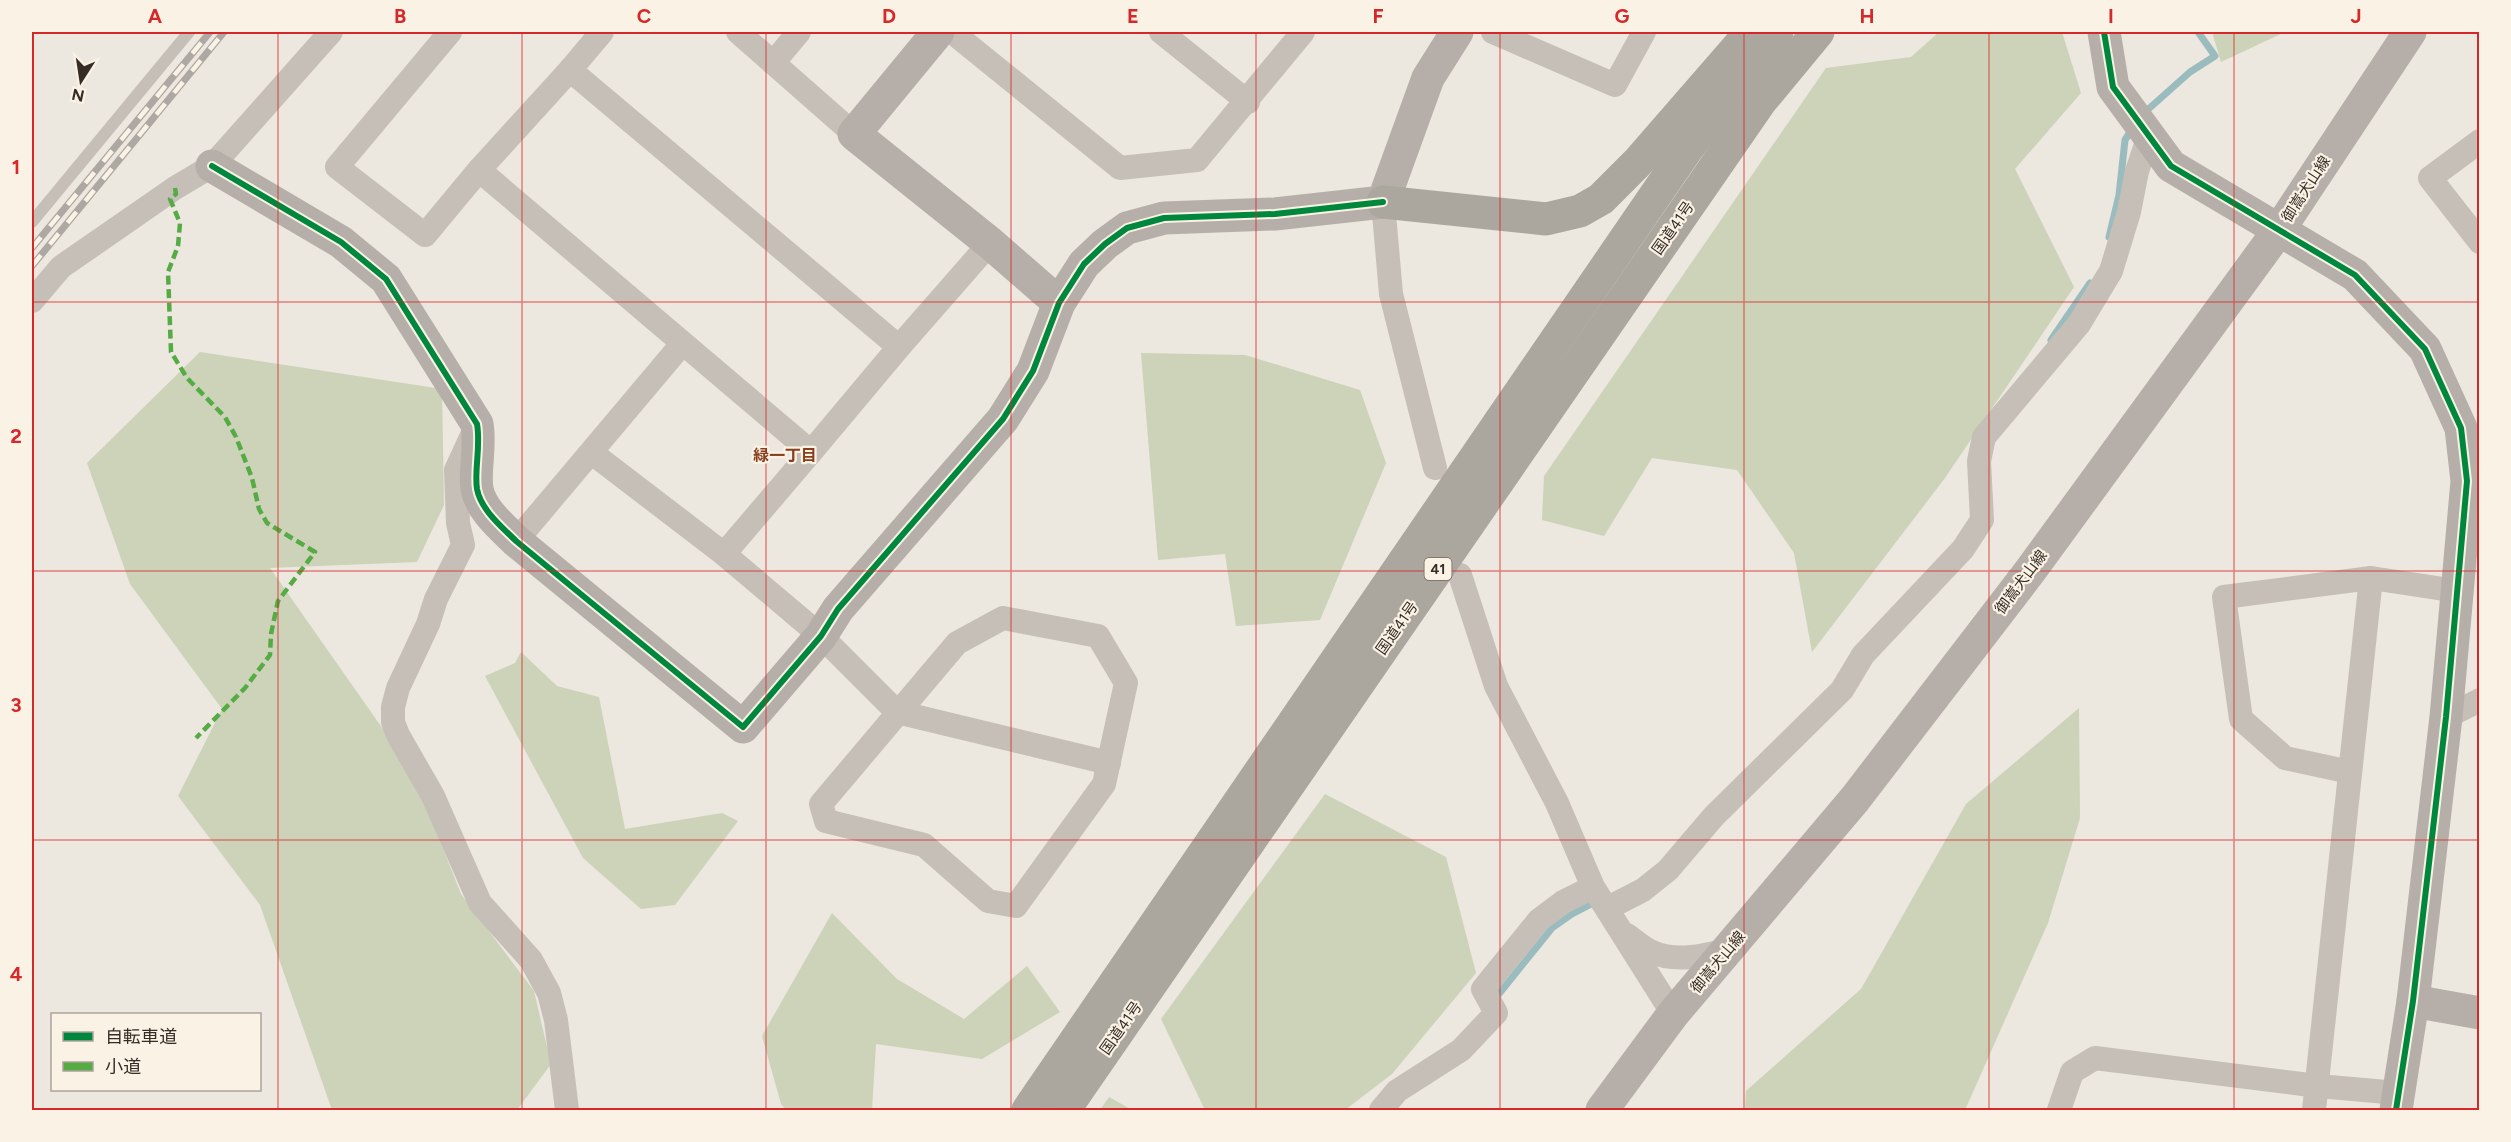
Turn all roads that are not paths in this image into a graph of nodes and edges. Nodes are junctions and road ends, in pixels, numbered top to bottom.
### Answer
1 (189, 32) edge
2 (331, 32) edge
3 (450, 32) edge
4 (602, 32) edge
5 (738, 32) edge
6 (799, 32) edge
7 (938, 32) edge
8 (952, 32) edge
9 (1161, 32) edge
10 (1304, 32) edge
11 (1458, 32) edge
12 (1493, 32) edge
13 (1644, 32) edge
14 (1751, 32) edge
15 (1777, 32) edge
16 (1818, 32) edge
17 (2104, 32) edge
18 (2410, 32) edge
19 (773, 63) junction
20 (570, 70) junction
21 (1248, 102) junction
22 (854, 134) junction
23 (2149, 136) junction
24 (2480, 141) edge
25 (212, 166) junction
26 (479, 170) junction
27 (1383, 202) junction
28 (32, 222) edge
29 (2279, 230) junction
30 (2480, 242) edge
31 (990, 243) junction
32 (32, 301) edge
33 (1059, 303) junction
34 (682, 344) junction
35 (898, 347) junction
36 (477, 424) junction
37 (811, 452) junction
38 (591, 453) junction
39 (1435, 468) dead end
40 (516, 542) junction
41 (724, 554) junction
42 (1460, 575) dead end
43 (2371, 578) junction
44 (2457, 591) junction
45 (821, 636) junction
46 (2480, 700) edge
47 (897, 712) junction
48 (2446, 717) junction
49 (1109, 763) junction
50 (2350, 772) junction
51 (1593, 887) junction
52 (1608, 908) junction
53 (1622, 932) junction
54 (1728, 950) junction
55 (2413, 1001) junction
56 (2480, 1012) edge
57 (1673, 1014) junction
58 (2318, 1086) junction
59 (2397, 1102) edge
60 (567, 1110) edge
61 (1028, 1110) edge
62 (1064, 1110) edge
63 (1381, 1110) edge
64 (1602, 1110) edge
65 (2059, 1110) edge
66 (2314, 1110) edge

1 - 28 lane
2 - 25 street
3 - 26 street
4 - 20 street
5 - 19 street
6 - 19 street
7 - 22 street
8 - 21 street
9 - 21 street
10 - 21 street
11 - 27 street
12 - 13 street
14 - 27 highway
15 - 61 highway, 国道41号 / 41
16 - 62 highway, 国道41号 / 41
17 - 23 street
18 - 29 street, 御嵩犬山線
19 - 22 street
20 - 26 street
20 - 35 street
22 - 31 street
23 - 29 street
23 - 52 street
24 - 30 street
25 - 32 street
25 - 36 street
26 - 34 street
27 - 33 street
27 - 39 street
29 - 44 street
29 - 54 street, 御嵩犬山線
31 - 33 street
31 - 35 street
33 - 45 street
34 - 37 street
34 - 38 street
35 - 37 street
36 - 40 street
36 - 60 street
37 - 41 street
38 - 40 street
38 - 41 street
40 - 45 street
41 - 45 street
42 - 51 street
43 - 44 street
43 - 50 street
43 - 50 street
44 - 48 street
45 - 47 street
46 - 48 street
47 - 49 street
47 - 49 street
47 - 49 street
48 - 55 street
50 - 58 street
51 - 52 street
51 - 63 street
52 - 53 street
53 - 54 street
53 - 57 street
54 - 57 street, 御嵩犬山線
55 - 56 street
55 - 59 street
57 - 64 street, 御嵩犬山線
58 - 59 street
58 - 65 street
58 - 66 street

